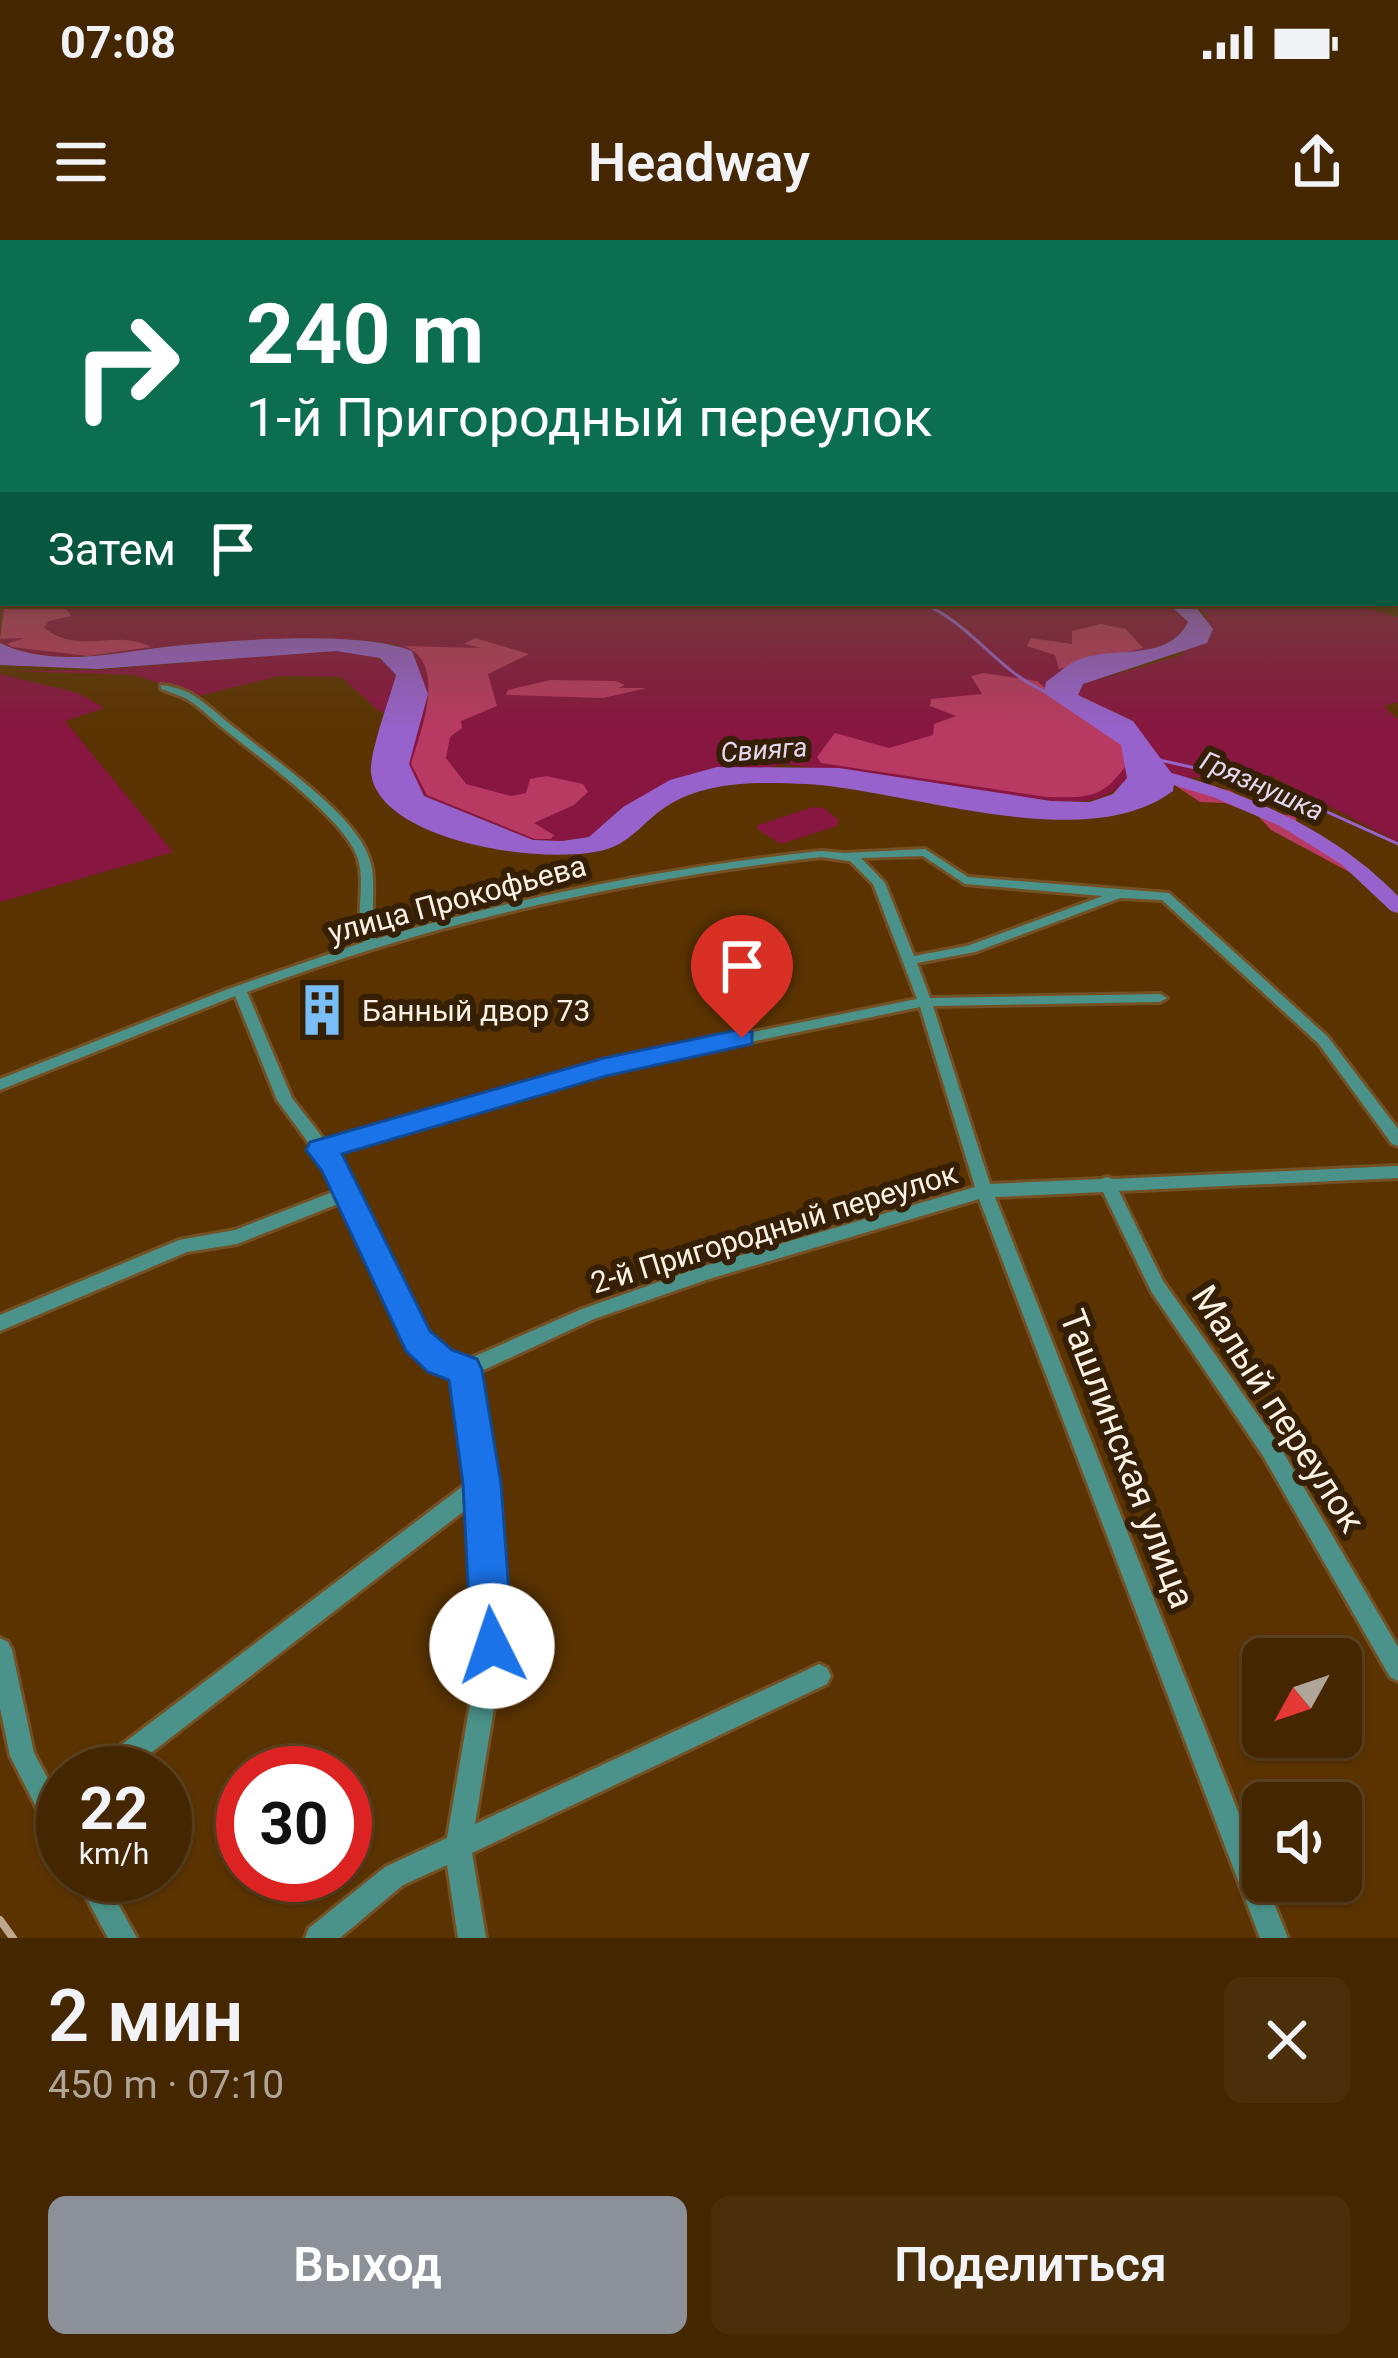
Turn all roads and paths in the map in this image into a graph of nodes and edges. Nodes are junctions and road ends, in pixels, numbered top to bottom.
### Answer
1 (164, 687) dead end
2 (846, 855) junction
3 (1119, 894) junction
4 (371, 944) junction
5 (909, 961) junction
6 (241, 992) junction
7 (1160, 998) dead end
8 (925, 1002) junction
9 (0, 1085) edge
10 (1398, 1140) edge
11 (320, 1150) junction
12 (1398, 1172) edge
13 (1108, 1183) junction
14 (984, 1190) junction
15 (348, 1193) junction
16 (0, 1323) edge
17 (465, 1370) junction
18 (482, 1484) junction
19 (0, 1650) edge
20 (1398, 1669) edge
21 (819, 1676) dead end
22 (140, 1746) edge
23 (36, 1779) edge
24 (458, 1848) junction
25 (102, 1902) edge
26 (123, 1938) edge
27 (319, 1938) edge
28 (472, 1938) edge
29 (1274, 1938) edge

1 - 4 street
2 - 3 street
2 - 4 street, улица Прокофьева
2 - 5 street, Ташлинская улица
3 - 5 street
3 - 10 street
4 - 6 street, улица Прокофьева
5 - 8 street, Ташлинская улица
6 - 9 street, улица Прокофьева
6 - 11 street
7 - 8 street
8 - 11 street
8 - 14 street, Ташлинская улица
11 - 15 street
12 - 13 street, 2-й Пригородный переулок
13 - 14 street, 2-й Пригородный переулок
13 - 20 street, Малый переулок
14 - 17 street, 2-й Пригородный переулок
14 - 29 street, Ташлинская улица
15 - 16 street
15 - 17 street
17 - 18 street
18 - 22 street
18 - 24 street
19 - 23 street
21 - 24 street
24 - 27 street
24 - 28 street
25 - 26 street

